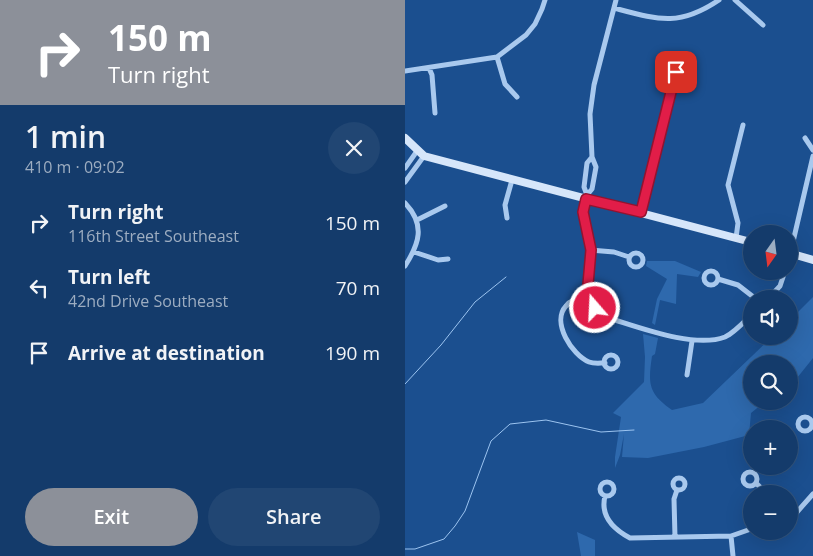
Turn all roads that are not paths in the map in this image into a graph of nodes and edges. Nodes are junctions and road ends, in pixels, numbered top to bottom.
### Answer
1 (545, 0) edge
2 (616, 0) edge
3 (719, 0) edge
4 (735, 0) edge
5 (614, 8) junction
6 (763, 25) dead end
7 (497, 57) junction
8 (429, 68) junction
9 (405, 71) edge
10 (676, 72) dead end
11 (517, 97) dead end
12 (435, 113) dead end
13 (743, 124) dead end
14 (405, 138) edge
15 (805, 138) dead end
16 (813, 150) edge
17 (417, 151) junction
18 (424, 156) junction
19 (813, 156) edge
20 (592, 157) junction
21 (405, 168) edge
22 (512, 180) junction
23 (405, 182) edge
24 (586, 197) junction
25 (405, 203) edge
26 (445, 206) dead end
27 (641, 212) junction
28 (507, 218) dead end
29 (417, 220) junction
30 (796, 225) edge
31 (736, 238) junction
32 (743, 240) edge
33 (591, 250) junction
34 (414, 252) junction
35 (629, 257) dead end
36 (798, 257) edge
37 (448, 259) dead end
38 (813, 260) edge
39 (405, 266) edge
40 (718, 279) dead end
41 (744, 290) edge
42 (587, 296) junction
43 (743, 322) edge
44 (692, 341) junction
45 (605, 363) dead end
46 (687, 375) dead end
47 (755, 483) dead end
48 (758, 485) edge
49 (677, 490) dead end
50 (813, 494) edge
51 (605, 496) dead end
52 (798, 511) edge
53 (743, 532) edge
54 (731, 536) junction
55 (675, 537) junction
56 (733, 556) edge

1 - 7 street
2 - 5 street
3 - 5 street
4 - 6 street
5 - 20 street
7 - 8 street
7 - 11 street
8 - 9 street
8 - 12 street
10 - 27 street
13 - 31 street
14 - 17 street
15 - 16 street
17 - 18 street
17 - 21 street
18 - 22 street
18 - 23 street
19 - 30 street
20 - 24 street
20 - 24 street
22 - 24 street
22 - 28 street
24 - 27 street
24 - 33 street
25 - 29 street
26 - 29 street
27 - 31 street
29 - 34 street
31 - 32 street
33 - 35 street
33 - 42 street
34 - 37 street
34 - 39 street
36 - 38 street
40 - 41 street
42 - 44 street
42 - 45 street
43 - 44 street
44 - 46 street
47 - 48 street
49 - 55 street
50 - 52 street
51 - 55 street
53 - 54 street
54 - 55 street
54 - 56 street

